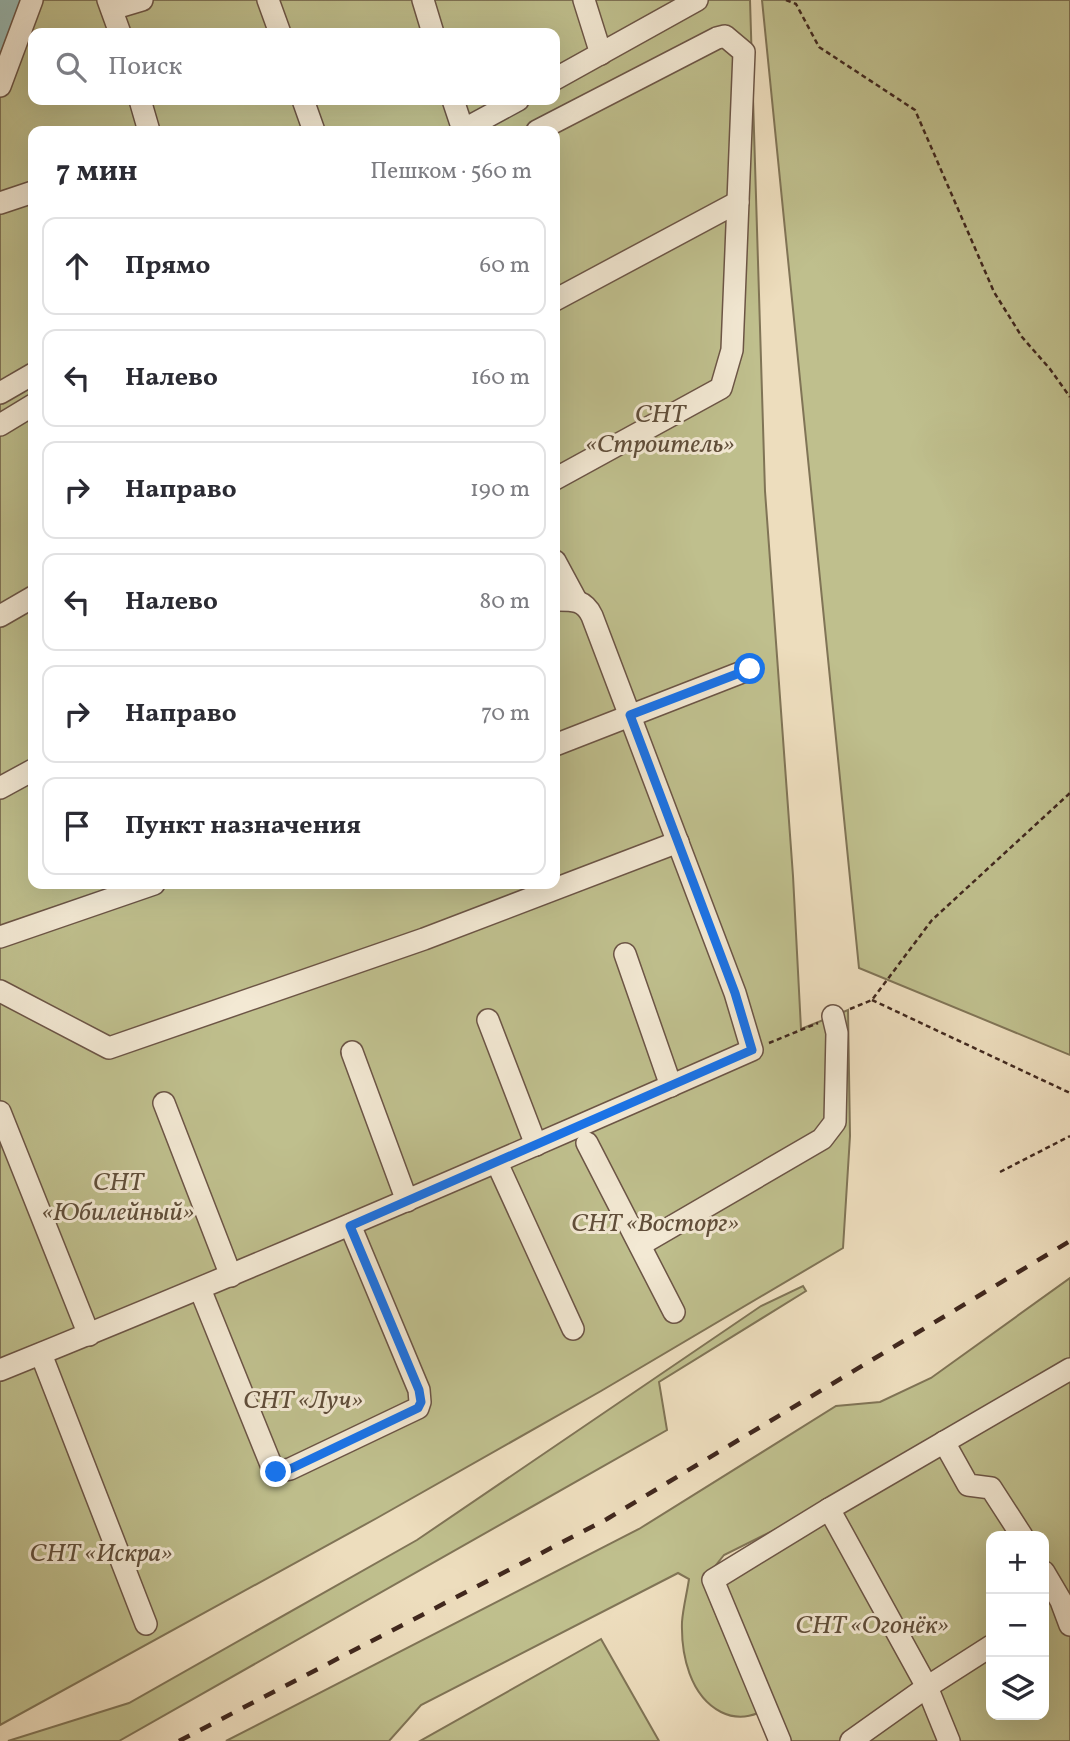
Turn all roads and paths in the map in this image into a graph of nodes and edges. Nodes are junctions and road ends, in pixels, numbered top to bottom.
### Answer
1 (32, 0) edge
2 (142, 0) edge
3 (268, 0) edge
4 (423, 0) edge
5 (584, 0) edge
6 (697, 0) edge
7 (786, 0) edge
8 (110, 5) edge
9 (118, 28) edge
10 (278, 28) edge
11 (431, 28) edge
12 (601, 54) junction
13 (560, 76) edge
14 (0, 86) edge
15 (141, 105) edge
16 (305, 105) edge
17 (454, 105) edge
18 (509, 105) edge
19 (148, 126) edge
20 (312, 126) edge
21 (461, 126) edge
22 (471, 126) edge
23 (547, 126) edge
24 (28, 194) edge
25 (738, 202) junction
26 (0, 203) edge
27 (560, 297) edge
28 (28, 377) edge
29 (0, 393) edge
30 (1070, 397) edge
31 (28, 408) edge
32 (0, 425) edge
33 (560, 476) edge
34 (560, 570) edge
35 (28, 600) edge
36 (560, 600) edge
37 (576, 600) junction
38 (0, 615) edge
39 (750, 669) dead end
40 (630, 715) junction
41 (560, 743) edge
42 (28, 773) edge
43 (0, 788) edge
44 (1070, 793) edge
45 (678, 842) junction
46 (560, 887) edge
47 (139, 889) edge
48 (555, 889) edge
49 (0, 937) edge
50 (625, 954) dead end
51 (0, 991) edge
52 (872, 1000) junction
53 (833, 1016) junction
54 (488, 1020) dead end
55 (752, 1050) junction
56 (352, 1052) dead end
57 (671, 1086) junction
58 (1070, 1093) edge
59 (164, 1103) dead end
60 (0, 1112) edge
61 (1070, 1136) edge
62 (587, 1143) dead end
63 (536, 1146) junction
64 (497, 1163) junction
65 (1000, 1172) dead end
66 (407, 1201) junction
67 (350, 1226) junction
68 (640, 1245) junction
69 (231, 1276) junction
70 (200, 1289) junction
71 (674, 1312) dead end
72 (573, 1329) dead end
73 (89, 1335) junction
74 (41, 1354) junction
75 (1070, 1369) edge
76 (0, 1370) edge
77 (944, 1442) junction
78 (829, 1509) junction
79 (1018, 1531) edge
80 (1049, 1583) edge
81 (1058, 1603) edge
82 (146, 1623) dead end
83 (1070, 1625) edge
84 (986, 1649) edge
85 (927, 1686) junction
86 (780, 1741) edge
87 (851, 1741) edge
88 (949, 1741) edge

1 - 14 street
2 - 8 street
3 - 10 street
4 - 11 street
5 - 12 street
6 - 12 street
7 - 30 path
8 - 9 street
12 - 13 street
15 - 19 street
16 - 20 street
17 - 21 street
18 - 22 street
23 - 25 street
24 - 26 street
25 - 27 street
25 - 33 street
28 - 29 street
31 - 32 street
34 - 37 street
35 - 38 street
36 - 37 street
37 - 40 street
39 - 40 street
40 - 41 street
40 - 45 street
42 - 43 street
44 - 52 path
45 - 46 street
45 - 55 street
47 - 49 street
48 - 51 street
50 - 57 street
52 - 53 path
52 - 58 path
53 - 55 path
53 - 68 street
54 - 63 street
55 - 57 street
56 - 66 street
57 - 63 street
59 - 69 street
60 - 73 street
61 - 65 path
62 - 68 street
63 - 64 street
64 - 66 street
64 - 72 street
66 - 67 street
67 - 69 street
67 - 70 street
68 - 71 street
69 - 70 street
70 - 73 street
73 - 74 street
74 - 76 street
74 - 82 street
75 - 77 street
77 - 78 street
77 - 79 street
78 - 85 street
78 - 86 street
80 - 81 street
81 - 83 street
84 - 85 street
85 - 87 street
85 - 88 street

